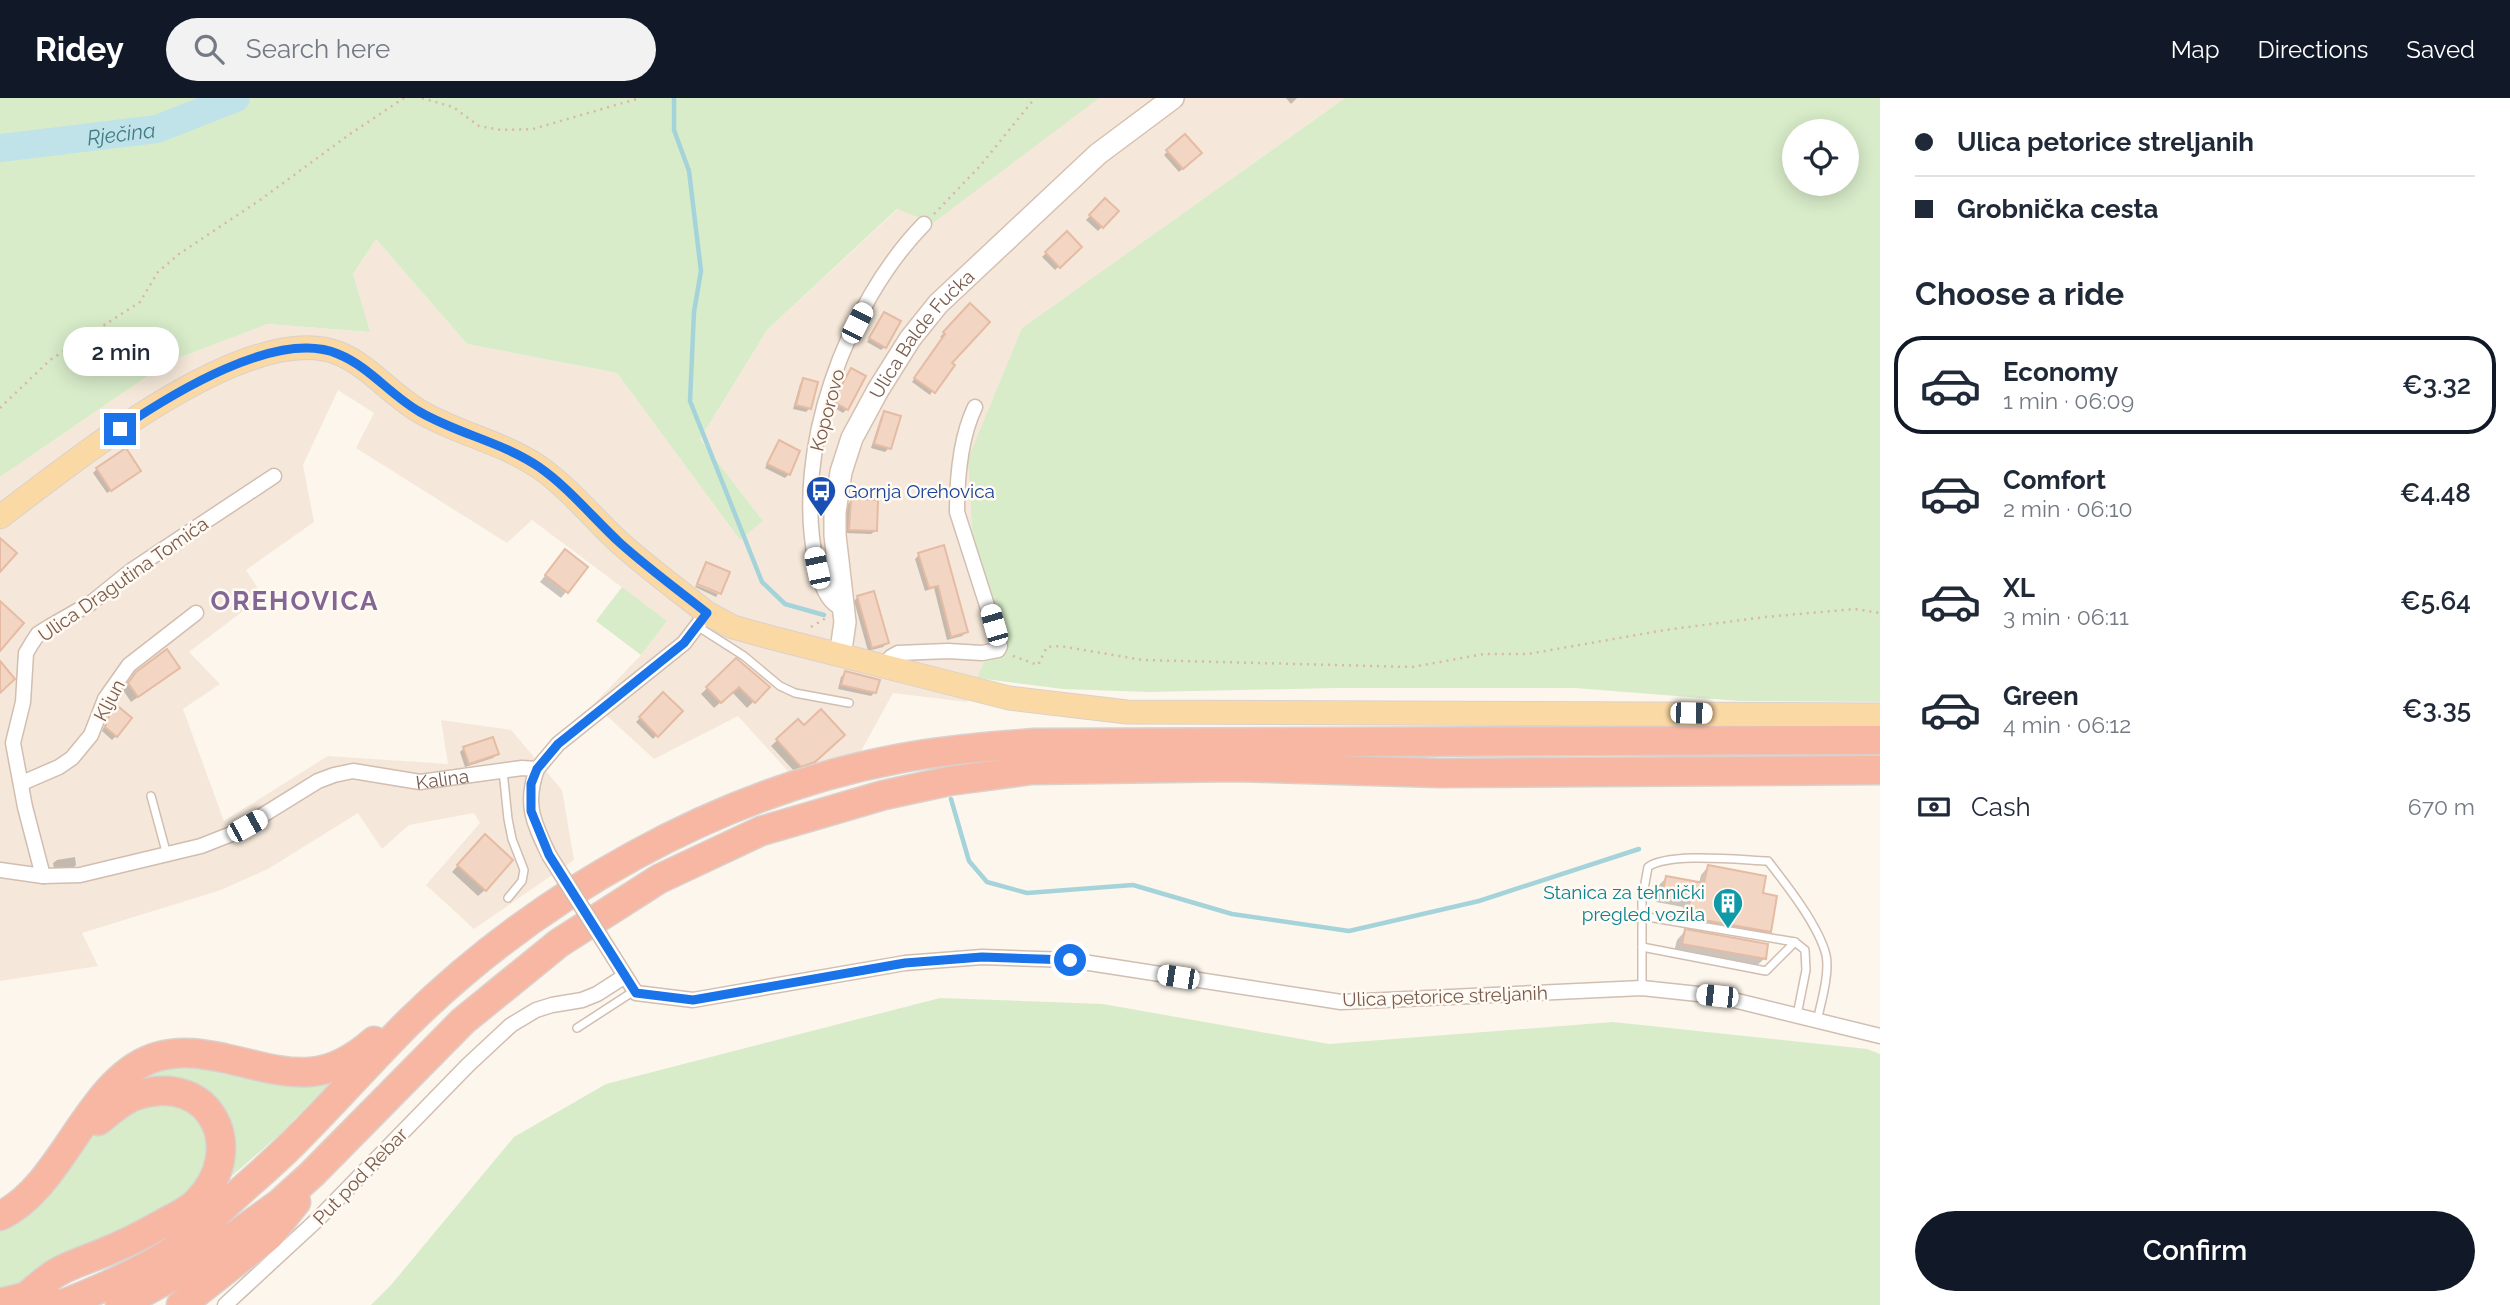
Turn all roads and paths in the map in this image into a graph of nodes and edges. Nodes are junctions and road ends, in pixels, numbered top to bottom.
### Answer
1 (404, 98) edge
2 (422, 98) edge
3 (640, 98) edge
4 (1035, 98) edge
5 (1173, 98) edge
6 (924, 224) joint
7 (975, 407) dead end
8 (0, 408) edge
9 (274, 476) dead end
10 (0, 517) edge
11 (844, 609) junction
12 (197, 613) dead end
13 (1880, 613) edge
14 (702, 619) junction
15 (998, 650) junction
16 (837, 654) junction
17 (884, 666) junction
18 (849, 704) dead end
19 (1880, 715) edge
20 (1880, 740) edge
21 (537, 769) junction
22 (1880, 770) edge
23 (503, 771) junction
24 (22, 783) junction
25 (151, 796) dead end
26 (167, 855) junction
27 (0, 870) edge
28 (43, 876) junction
29 (509, 898) dead end
30 (1642, 916) junction
31 (1795, 942) junction
32 (1642, 947) junction
33 (625, 976) junction
34 (1642, 988) junction
35 (635, 991) junction
36 (433, 1000) junction
37 (1797, 1016) junction
38 (1817, 1021) junction
39 (577, 1028) dead end
40 (1880, 1036) edge
41 (71, 1142) junction
42 (312, 1174) junction
43 (229, 1201) junction
44 (0, 1216) edge
45 (13, 1300) edge
46 (61, 1305) edge
47 (120, 1305) edge
48 (181, 1305) edge
49 (225, 1305) edge

1 - 8 path
2 - 3 path
4 - 6 path
5 - 11 main road, Ulica Balde Fućka
6 - 11 street, Koporovo
7 - 15 street
9 - 24 street, Ulica Dragutina Tomića
10 - 14 main road
11 - 16 main road, Ulica Balde Fućka
12 - 24 street, Kljun
13 - 15 path
14 - 16 main road
14 - 18 lane
14 - 21 street
15 - 17 street
16 - 17 main road
17 - 19 main road
20 - 36 highway
21 - 23 street, Kalina
21 - 33 street, bridge
22 - 42 highway
23 - 26 street, Kalina
23 - 29 lane
24 - 28 street, Ulica Dragutina Tomića
25 - 26 lane
26 - 28 street, Kalina
27 - 28 street, Kalina
30 - 31 lane
30 - 32 lane
30 - 38 lane
31 - 32 lane
31 - 37 lane
32 - 34 lane
33 - 35 street
33 - 49 street, Put pod Rebar
34 - 35 street, Ulica petorice streljanih
34 - 37 street, Ulica petorice streljanih
35 - 39 lane
36 - 41 highway
36 - 43 highway
37 - 38 street, Ulica petorice streljanih
38 - 40 street, Ulica petorice streljanih
41 - 44 highway
41 - 45 highway
42 - 47 highway
42 - 48 highway
43 - 45 highway
43 - 46 highway

